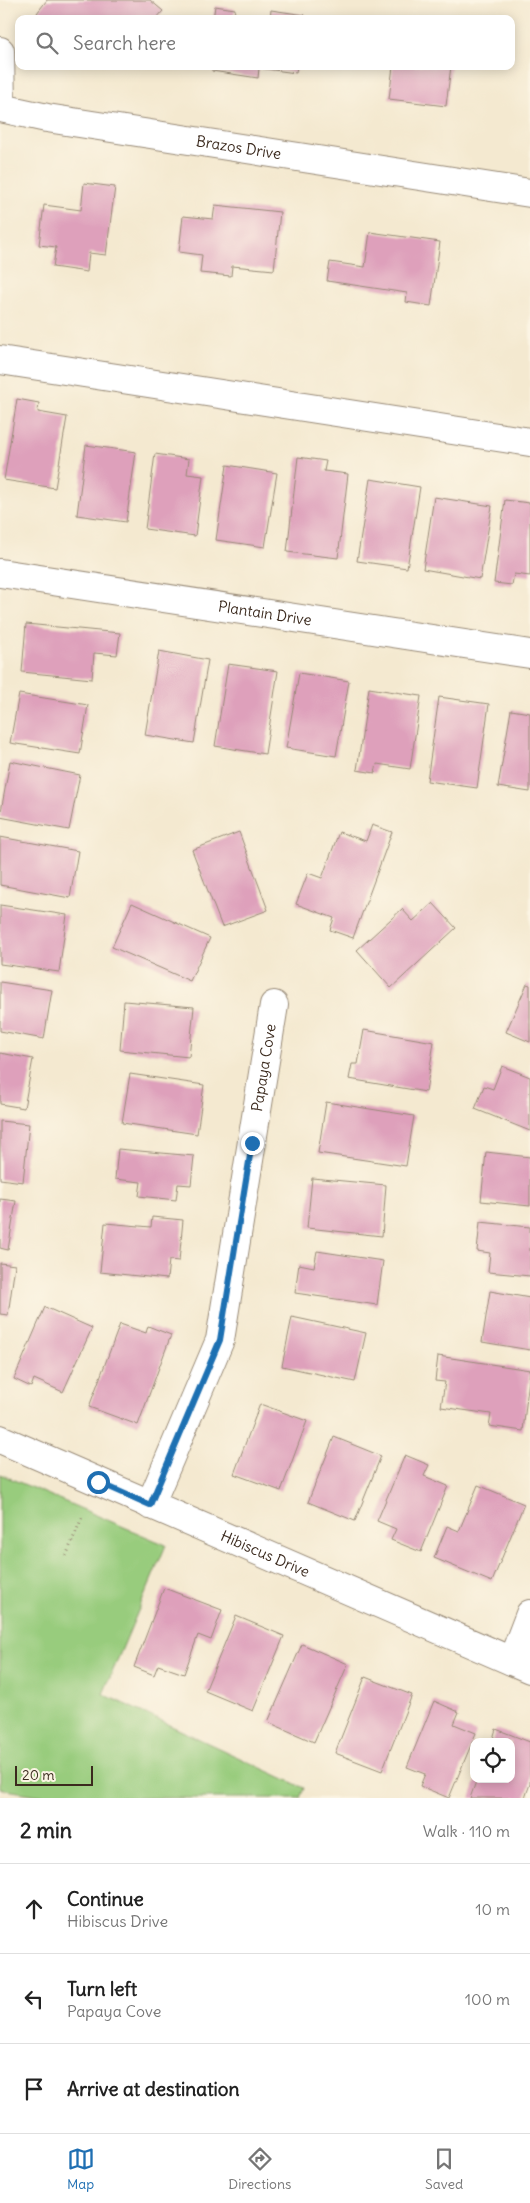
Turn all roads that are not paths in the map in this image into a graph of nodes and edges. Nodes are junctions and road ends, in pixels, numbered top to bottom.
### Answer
1 (0, 51) edge
2 (530, 194) edge
3 (0, 360) edge
4 (530, 442) edge
5 (0, 573) edge
6 (530, 654) edge
7 (274, 1005) dead end
8 (0, 1439) edge
9 (150, 1505) junction
10 (530, 1614) edge
11 (521, 1665) edge

1 - 2 street, Brazos Drive
3 - 4 street
5 - 6 street, Plantain Drive
7 - 9 street, Papaya Cove
8 - 9 street, Hibiscus Drive
9 - 11 street, Hibiscus Drive
10 - 11 street

